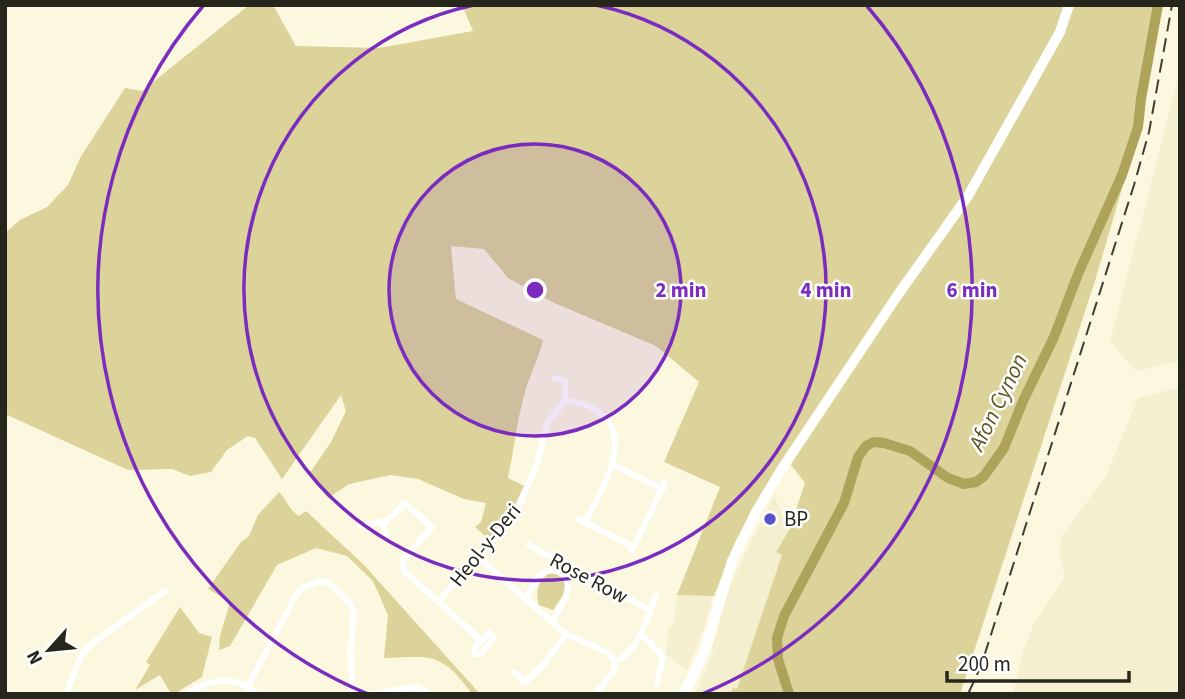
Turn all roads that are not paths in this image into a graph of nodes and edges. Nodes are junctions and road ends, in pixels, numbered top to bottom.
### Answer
1 (1069, 5) edge
2 (555, 378) dead end
3 (565, 401) junction
4 (612, 464) junction
5 (383, 523) junction
6 (360, 526) dead end
7 (386, 534) dead end
8 (529, 545) dead end
9 (479, 558) junction
10 (166, 591) dead end
11 (656, 596) dead end
12 (525, 600) junction
13 (438, 602) junction
14 (650, 610) junction
15 (552, 621) junction
16 (640, 633) junction
17 (566, 634) junction
18 (481, 640) dead end
19 (615, 662) junction
20 (514, 672) dead end
21 (657, 684) dead end
22 (248, 686) junction
23 (66, 694) edge
24 (187, 694) edge
25 (257, 694) edge
26 (354, 694) edge
27 (372, 694) edge
28 (430, 694) edge
29 (595, 694) edge
30 (684, 694) edge

1 - 30 main road
2 - 3 street
3 - 4 street
3 - 9 street, Heol-y-Deri
4 - 4 street
5 - 6 street
5 - 7 street
5 - 13 street
8 - 14 street, Rose Row
9 - 12 street
9 - 13 street, Heol-y-Deri
10 - 23 street
11 - 14 street
12 - 15 street
12 - 15 street
13 - 18 street
14 - 16 street
15 - 17 street
16 - 19 street
16 - 21 street
17 - 19 street
17 - 20 street
19 - 29 street
22 - 24 street
22 - 25 street
22 - 26 street
27 - 28 street

